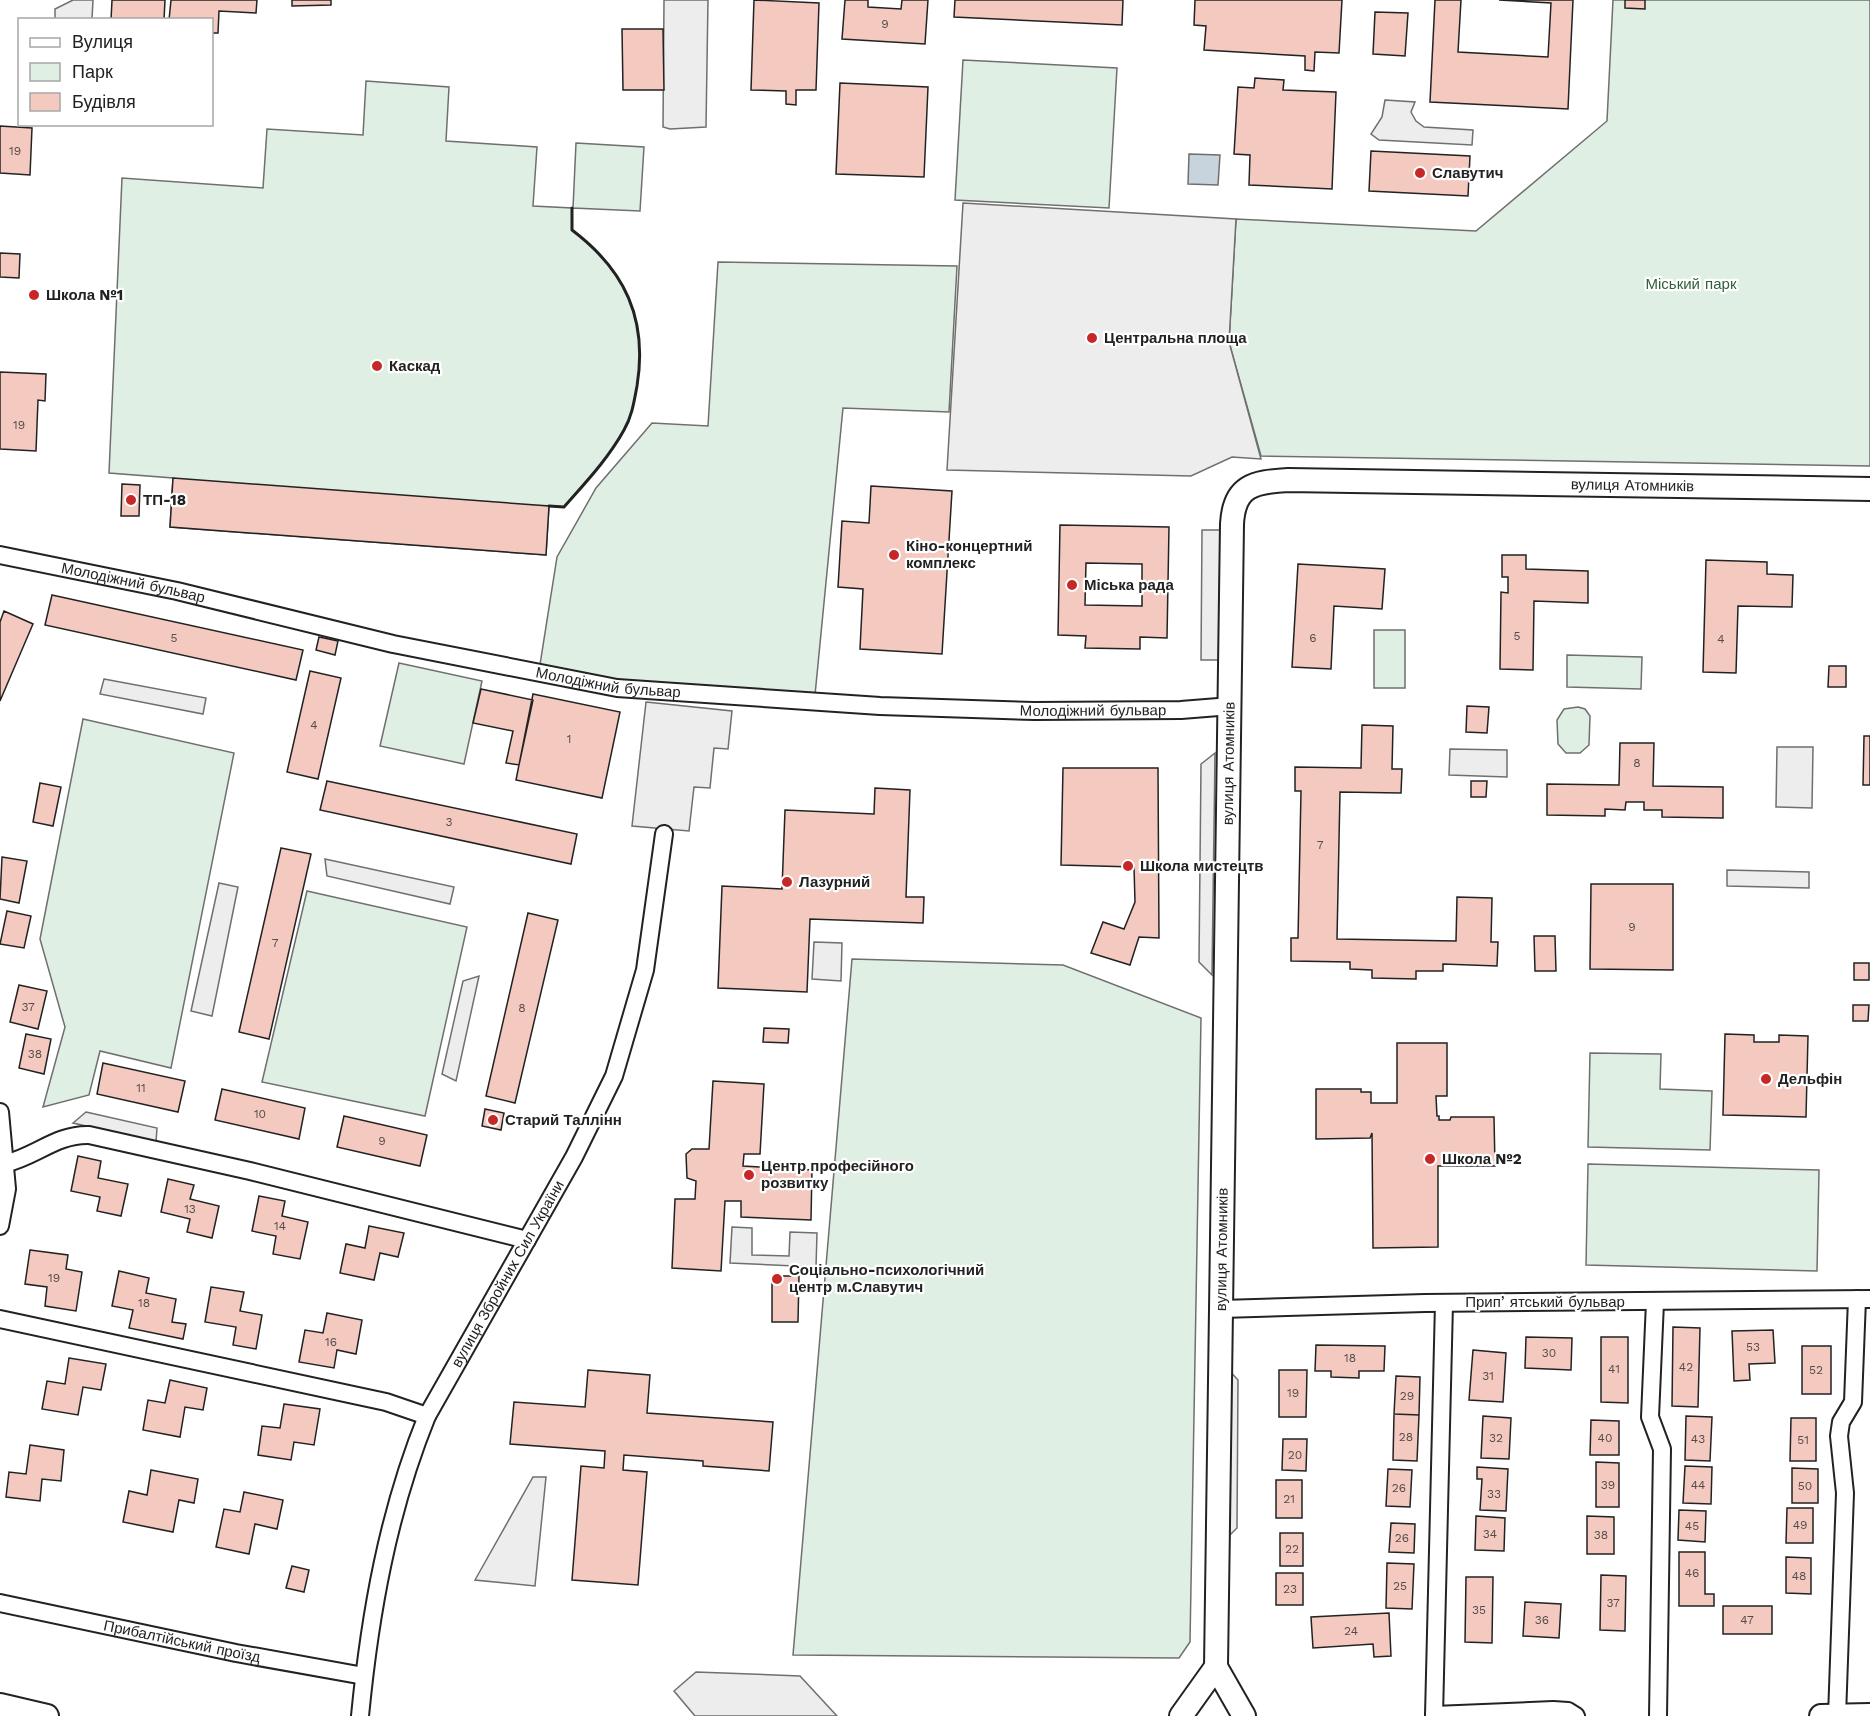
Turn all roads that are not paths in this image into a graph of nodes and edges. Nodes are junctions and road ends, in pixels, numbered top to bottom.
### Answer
1 (1870, 489) edge
2 (0, 555) edge
3 (1231, 706) junction
4 (664, 834) dead end
5 (0, 1112) edge
6 (7, 1163) junction
7 (0, 1226) edge
8 (526, 1240) junction
9 (1864, 1299) edge
10 (1654, 1302) junction
11 (1444, 1303) junction
12 (1221, 1309) junction
13 (0, 1319) edge
14 (427, 1416) junction
15 (0, 1603) edge
16 (1216, 1667) junction
17 (364, 1676) junction
18 (0, 1705) edge
19 (1870, 1715) edge
20 (47, 1716) edge
21 (360, 1716) edge
22 (1181, 1716) edge
23 (1244, 1716) edge
24 (1434, 1716) edge
25 (1576, 1716) edge
26 (1658, 1716) edge
27 (1821, 1716) edge
28 (1837, 1716) edge

1 - 3 street, вулиця Атомників
2 - 3 street, Молодіжний бульвар
3 - 12 street, вулиця Атомників
4 - 8 street, вулиця Збройних Сил України
5 - 6 street
6 - 7 street
6 - 8 street
8 - 14 street, вулиця Збройних Сил України
9 - 10 street, Припʼятський бульвар
9 - 28 street
10 - 11 street, Припʼятський бульвар
10 - 26 street
11 - 12 street, Припʼятський бульвар
11 - 24 street
12 - 16 street, вулиця Атомників
13 - 14 street
14 - 17 street, вулиця Збройних Сил України
15 - 17 street, Прибалтійський проїзд
16 - 22 street
16 - 23 street
17 - 21 street, вулиця Збройних Сил України
18 - 20 street
19 - 28 street
24 - 25 street
27 - 28 street

